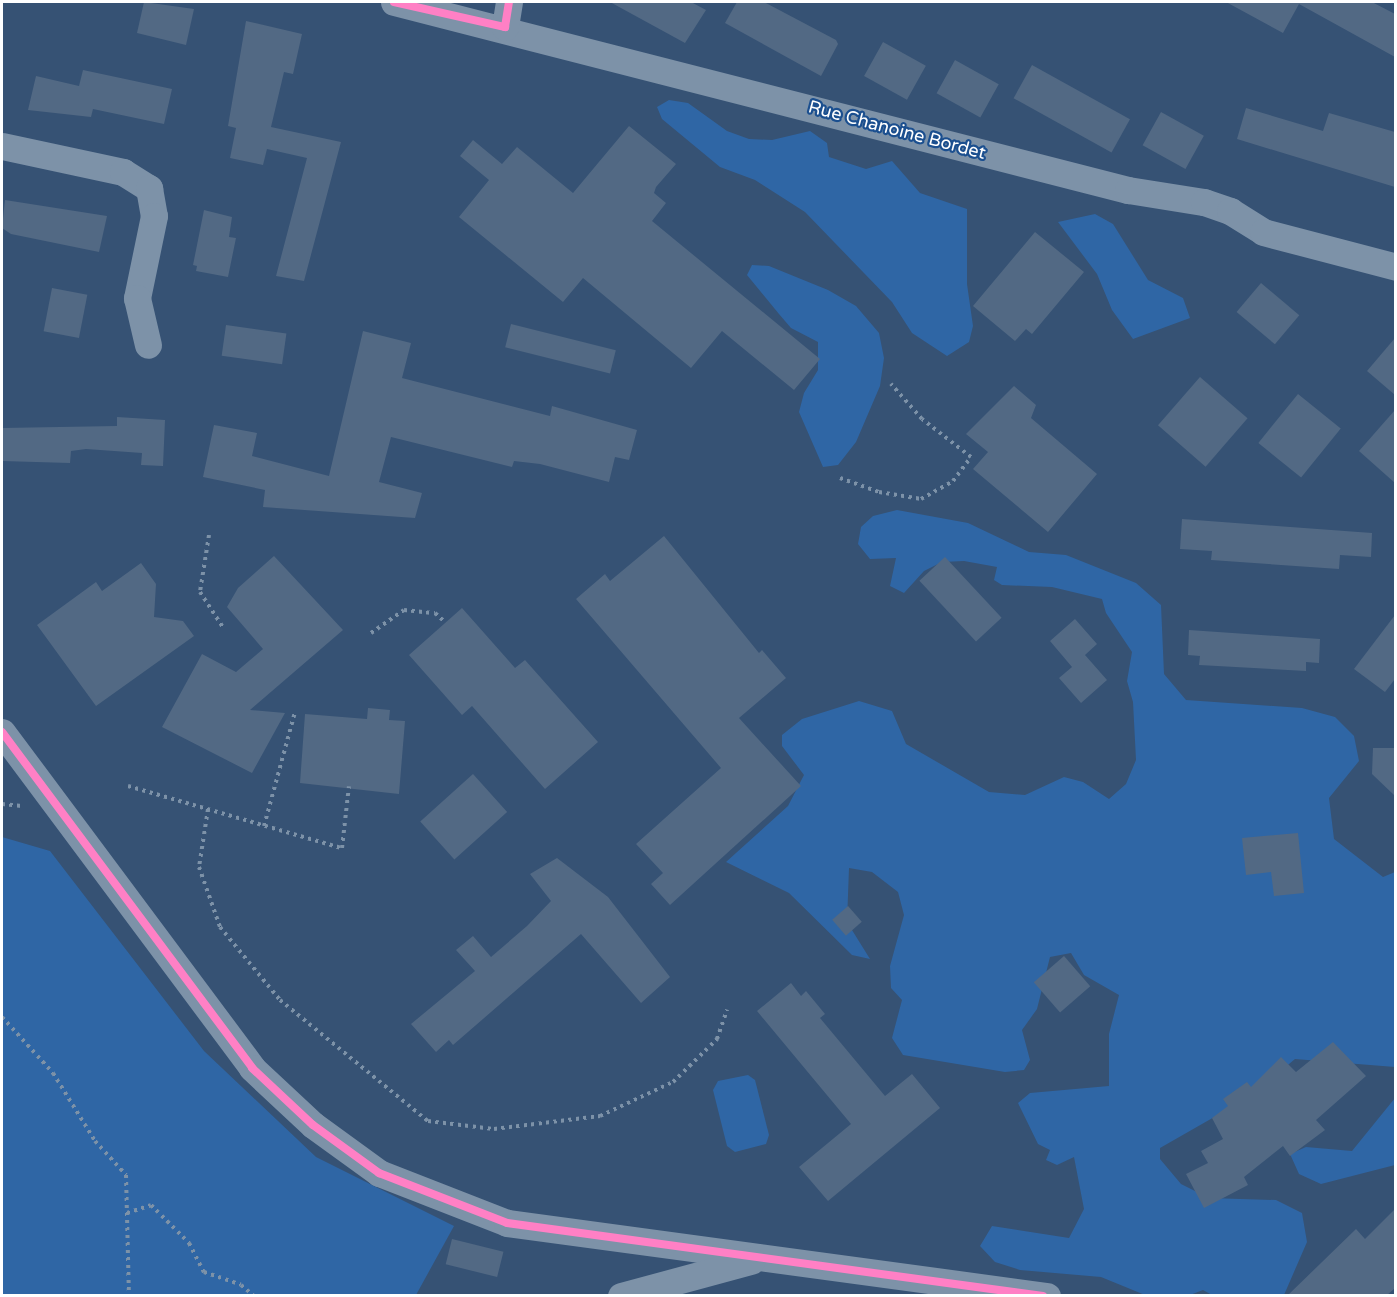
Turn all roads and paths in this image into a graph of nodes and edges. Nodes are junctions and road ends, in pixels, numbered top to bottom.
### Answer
1 (394, 2) edge
2 (507, 14) edge
3 (2, 146) edge
4 (1395, 267) edge
5 (147, 345) dead end
6 (891, 384) dead end
7 (840, 478) dead end
8 (209, 535) dead end
9 (446, 622) dead end
10 (224, 629) dead end
11 (371, 633) dead end
12 (295, 712) dead end
13 (2, 732) edge
14 (128, 786) dead end
15 (349, 786) dead end
16 (208, 809) junction
17 (264, 826) junction
18 (727, 1010) dead end
19 (2, 1017) edge
20 (127, 1213) junction
21 (767, 1256) junction
22 (129, 1296) edge
23 (254, 1296) edge
24 (621, 1296) edge
25 (1047, 1296) edge

1 - 2 street, Rue Chanoine Bordet
2 - 4 street, Rue Chanoine Bordet
3 - 5 street
6 - 7 path
8 - 10 path
9 - 11 path
12 - 17 path
13 - 21 street
14 - 16 path
15 - 17 path
16 - 17 path
16 - 18 path
19 - 20 path
20 - 22 path
20 - 23 path
21 - 24 street
21 - 25 street

